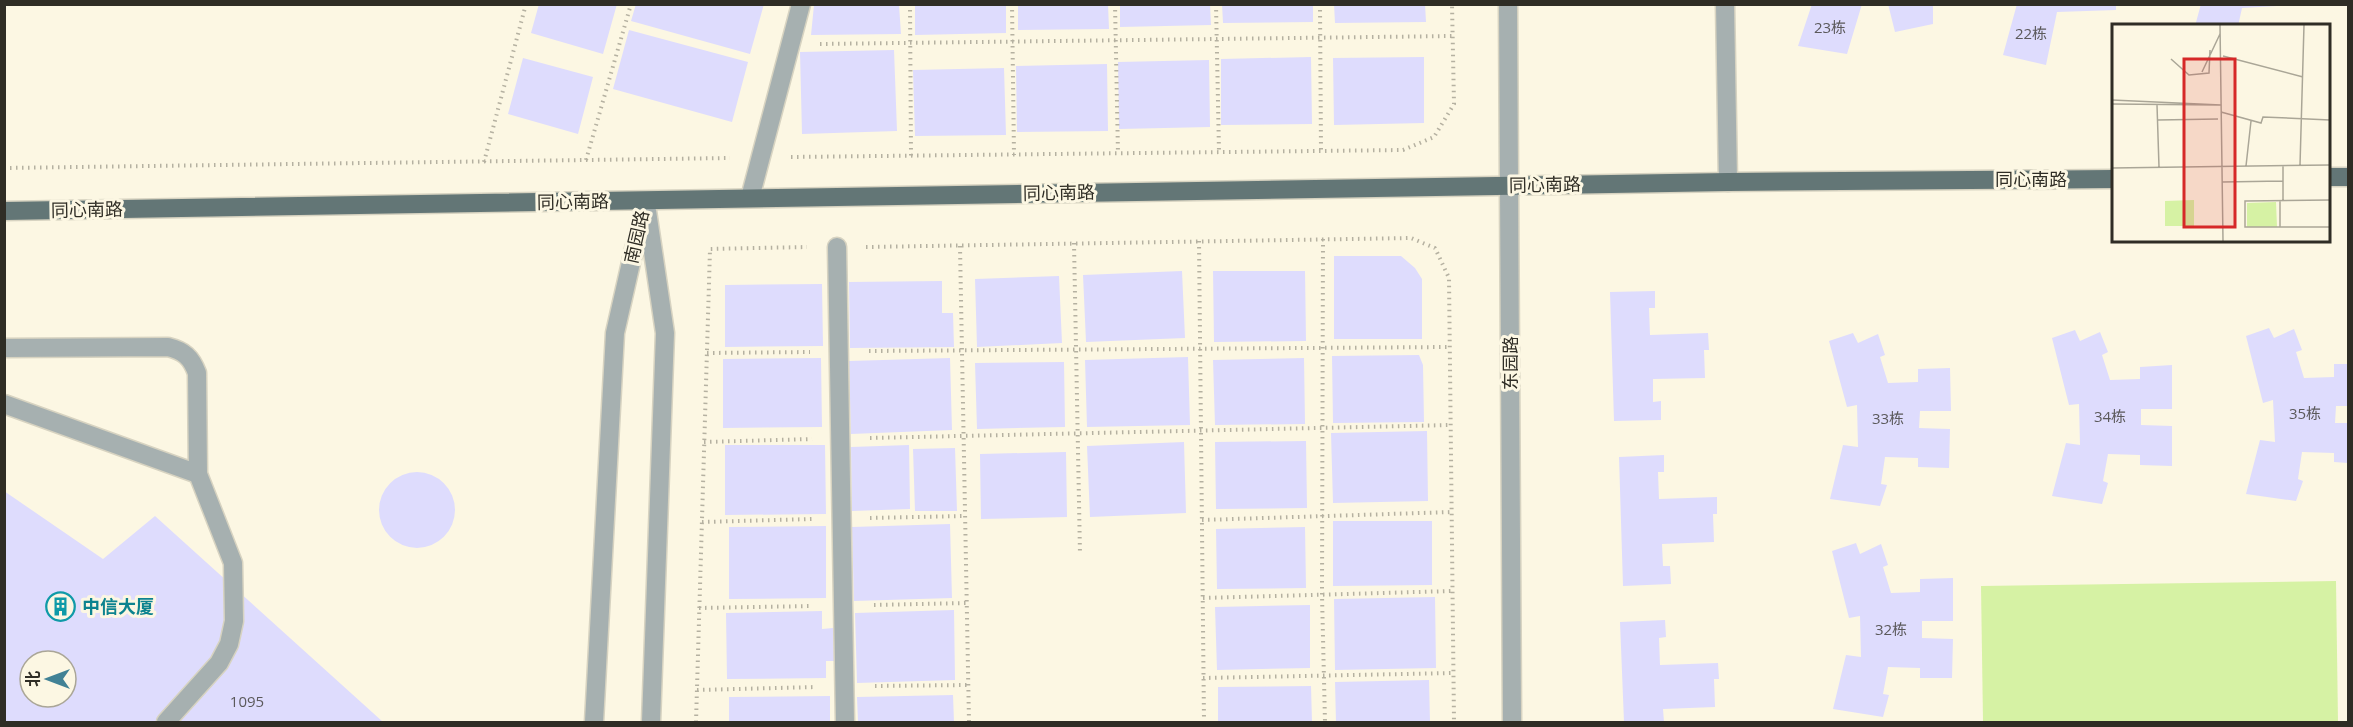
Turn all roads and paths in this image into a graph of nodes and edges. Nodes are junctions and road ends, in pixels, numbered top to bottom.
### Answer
1 (526, 4) edge
2 (631, 4) edge
3 (801, 4) edge
4 (910, 4) edge
5 (1012, 4) edge
6 (1115, 4) edge
7 (1216, 4) edge
8 (1320, 4) edge
9 (1452, 4) edge
10 (1508, 4) edge
11 (1725, 4) edge
12 (1453, 36) junction
13 (1320, 39) junction
14 (1217, 40) junction
15 (1116, 41) junction
16 (1012, 42) junction
17 (911, 44) junction
18 (791, 45) junction
19 (1321, 151) junction
20 (1219, 153) junction
21 (1118, 154) junction
22 (1014, 155) junction
23 (911, 156) junction
24 (761, 158) junction
25 (586, 160) junction
26 (484, 162) junction
27 (4, 168) edge
28 (2329, 177) edge
29 (2349, 177) edge
30 (2112, 179) edge
31 (1728, 182) junction
32 (1510, 186) junction
33 (750, 198) junction
34 (645, 201) junction
35 (4, 211) edge
36 (1323, 239) junction
37 (1199, 241) junction
38 (1074, 243) junction
39 (960, 246) junction
40 (837, 247) junction
41 (1450, 346) junction
42 (4, 348) edge
43 (1323, 348) junction
44 (1200, 349) junction
45 (1076, 350) junction
46 (962, 351) junction
47 (839, 352) junction
48 (706, 353) junction
49 (4, 404) edge
50 (1451, 425) junction
51 (1323, 428) junction
52 (1201, 430) junction
53 (1078, 434) junction
54 (964, 436) junction
55 (841, 439) junction
56 (704, 442) junction
57 (198, 474) junction
58 (1452, 512) junction
59 (1323, 516) junction
60 (1202, 520) junction
61 (1080, 554) dead end
62 (1453, 591) junction
63 (1323, 595) junction
64 (1203, 598) junction
65 (1453, 673) junction
66 (1324, 675) junction
67 (1203, 678) junction
68 (166, 723) edge
69 (594, 723) edge
70 (651, 723) edge
71 (696, 723) edge
72 (845, 723) edge
73 (969, 723) edge
74 (1204, 723) edge
75 (1325, 723) edge
76 (1454, 723) edge
77 (1512, 723) edge

1 - 26 path
2 - 25 path
3 - 18 street
4 - 17 path
5 - 16 path
6 - 15 path
7 - 14 path
8 - 13 path
9 - 12 path
10 - 32 street, 东园路
11 - 31 street
12 - 13 path
12 - 19 path
13 - 14 path
13 - 19 path
14 - 15 path
14 - 20 path
15 - 16 path
15 - 21 path
16 - 17 path
16 - 22 path
17 - 18 path
17 - 23 path
18 - 24 street
19 - 20 path
20 - 21 path
21 - 22 path
22 - 23 path
23 - 24 path
24 - 25 path
24 - 33 street
25 - 26 path
26 - 27 path
28 - 29 main road
30 - 31 main road, 同心南路
31 - 32 main road, 同心南路
32 - 33 main road, 同心南路
32 - 77 street, 东园路
33 - 34 main road, 同心南路
34 - 35 main road, 同心南路
34 - 69 street, 南园路
34 - 70 street, 南园路
36 - 37 path
36 - 41 path
36 - 43 path
37 - 38 path
37 - 44 path
38 - 39 path
38 - 45 path
39 - 40 path
39 - 46 path
40 - 47 street
40 - 48 path
41 - 43 path
41 - 50 path
42 - 57 street
43 - 44 path
43 - 51 path
44 - 45 path
44 - 52 path
45 - 46 path
45 - 53 path
46 - 47 path
46 - 54 path
47 - 48 path
47 - 55 street
48 - 56 path
49 - 57 street
50 - 51 path
50 - 58 path
51 - 52 path
51 - 59 path
52 - 53 path
52 - 60 path
53 - 54 path
53 - 61 path
54 - 55 path
54 - 73 path
55 - 56 path
55 - 72 street
56 - 71 path
57 - 68 street
58 - 59 path
58 - 62 path
59 - 60 path
59 - 63 path
60 - 64 path
62 - 63 path
62 - 65 path
63 - 64 path
63 - 66 path
64 - 67 path
65 - 66 path
65 - 76 path
66 - 67 path
66 - 75 path
67 - 74 path

